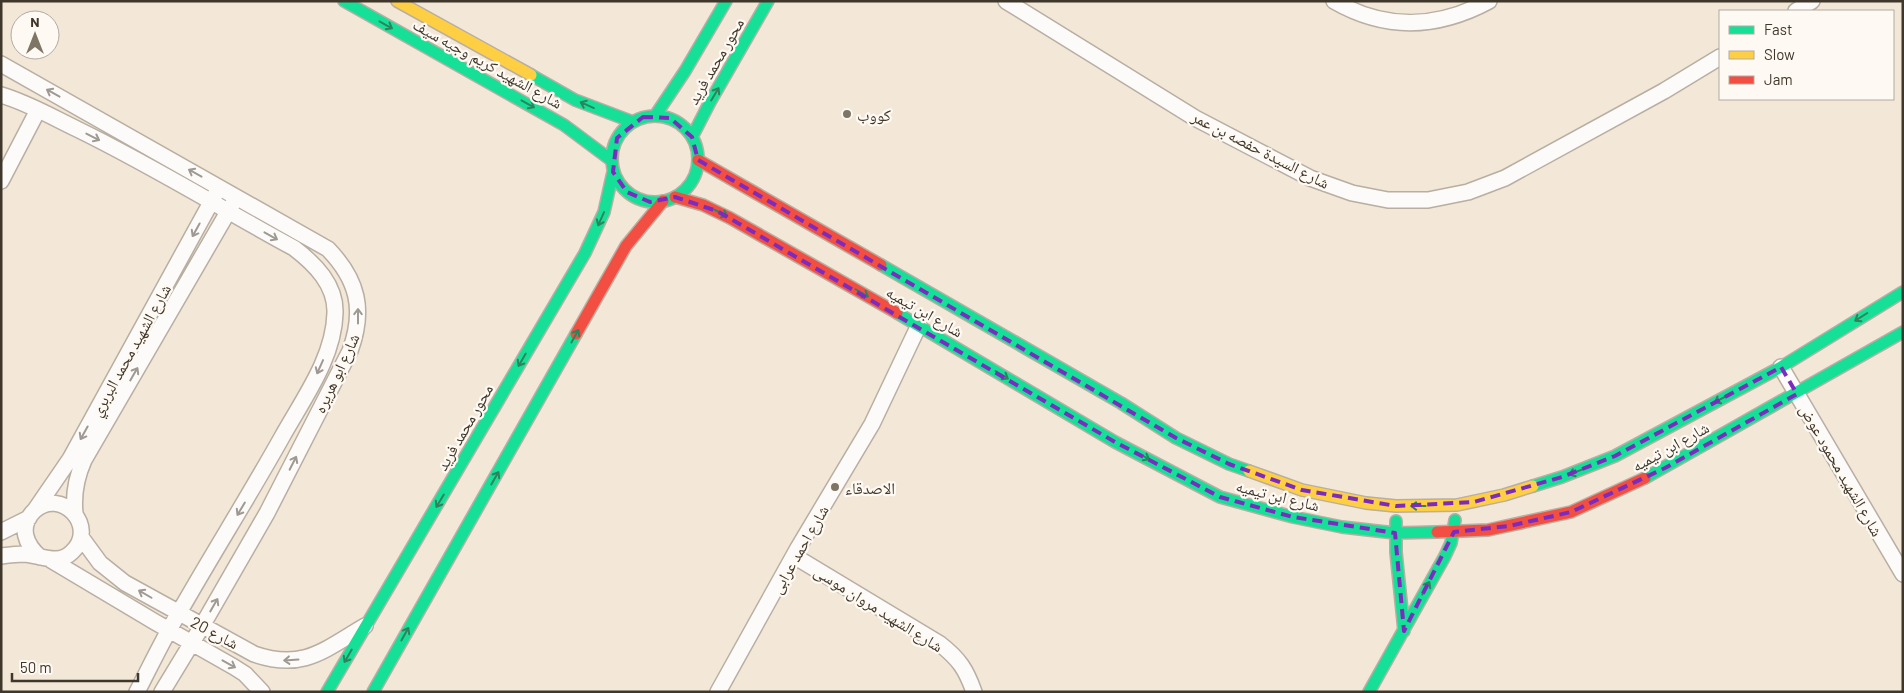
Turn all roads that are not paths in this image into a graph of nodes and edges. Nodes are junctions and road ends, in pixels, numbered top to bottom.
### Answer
1 (344, 1) edge
2 (397, 1) edge
3 (768, 1) edge
4 (1006, 1) edge
5 (1334, 1) edge
6 (1489, 1) edge
7 (1812, 1) edge
8 (724, 2) edge
9 (1798, 10) edge
10 (1719, 58) edge
11 (1, 64) edge
12 (1, 95) edge
13 (38, 110) junction
14 (655, 116) junction
15 (633, 122) junction
16 (692, 137) junction
17 (698, 160) junction
18 (612, 166) junction
19 (1, 181) edge
20 (219, 187) junction
21 (675, 196) junction
22 (237, 197) junction
23 (663, 201) junction
24 (211, 203) junction
25 (228, 212) junction
26 (1903, 292) edge
27 (919, 326) junction
28 (1903, 332) edge
29 (1781, 367) junction
30 (1797, 394) junction
31 (1457, 505) junction
32 (1396, 506) junction
33 (75, 513) junction
34 (32, 514) junction
35 (1, 532) edge
36 (1454, 532) junction
37 (1395, 533) junction
38 (81, 537) junction
39 (1, 556) edge
40 (794, 556) junction
41 (46, 558) junction
42 (1903, 574) edge
43 (178, 613) junction
44 (202, 626) junction
45 (366, 626) junction
46 (169, 630) junction
47 (1404, 631) junction
48 (192, 643) junction
49 (137, 692) edge
50 (162, 692) edge
51 (262, 692) edge
52 (328, 692) edge
53 (373, 692) edge
54 (718, 692) edge
55 (974, 692) edge
56 (1369, 692) edge

1 -> 18 street, شارع الشهيد كريم وجيه سيف
15 -> 2 street, شارع الشهيد كريم وجيه سيف
16 -> 3 street, محور محمد فريد
4 - 10 street, شارع السيدة حفصه بن عمر
5 - 6 street
7 - 9 street
8 - 14 street, محور محمد فريد
20 -> 11 street, شارع ابو هريره
12 - 13 street, شارع ابو هريره
13 - 19 street
13 -> 24 street, شارع ابو هريره
14 - 15 street
14 - 16 street
15 - 18 street
16 - 17 street
17 - 21 street
17 - 32 street, شارع ابن تيميه
18 - 23 street
18 -> 45 street, محور محمد فريد
20 - 22 street, شارع ابو هريره
20 - 24 street, شارع الشهيد محمد البربري
21 - 23 street
21 -> 27 street, شارع ابن تيميه
22 - 25 street, شارع الشهيد محمد البربري
44 -> 22 street, شارع ابو هريره
53 -> 23 street
24 - 25 street, شارع ابو هريره
24 -> 34 street, شارع الشهيد محمد البربري
33 -> 25 street, شارع الشهيد محمد البربري
25 -> 43 street, شارع ابو هريره
26 -> 29 street, شارع ابن تيميه
27 -> 37 street, شارع ابن تيميه
27 - 40 street, شارع احمد عرابى
28 - 30 street, شارع ابن تيميه
29 - 30 street, شارع الشهيد محمود عوض
29 -> 31 street, شارع ابن تيميه
30 - 36 street, شارع ابن تيميه
30 - 42 street, شارع الشهيد محمود عوض
31 -> 32 street, شارع ابن تيميه
31 - 36 street
32 - 37 street
33 - 34 street
33 - 38 street
34 - 35 street, شارع الشهيد محمد البربري
34 - 41 street
36 - 37 street, شارع ابن تيميه
47 -> 36 street
37 - 47 street
38 - 41 street
43 -> 38 street, شارع 20
39 - 41 street
40 - 54 street, شارع احمد عرابى
40 - 55 street, شارع الشهيد مروان موسى
41 - 46 street, شارع 20
43 - 44 street, شارع 20
43 - 46 street, شارع ابو هريره
45 -> 44 street, شارع 20
44 - 48 street, شارع ابو هريره
45 -> 52 street, محور محمد فريد
46 - 48 street, شارع 20
46 - 49 street, شارع ابو هريره
47 - 56 street
48 - 50 street, شارع ابو هريره
48 -> 51 street, شارع 20

